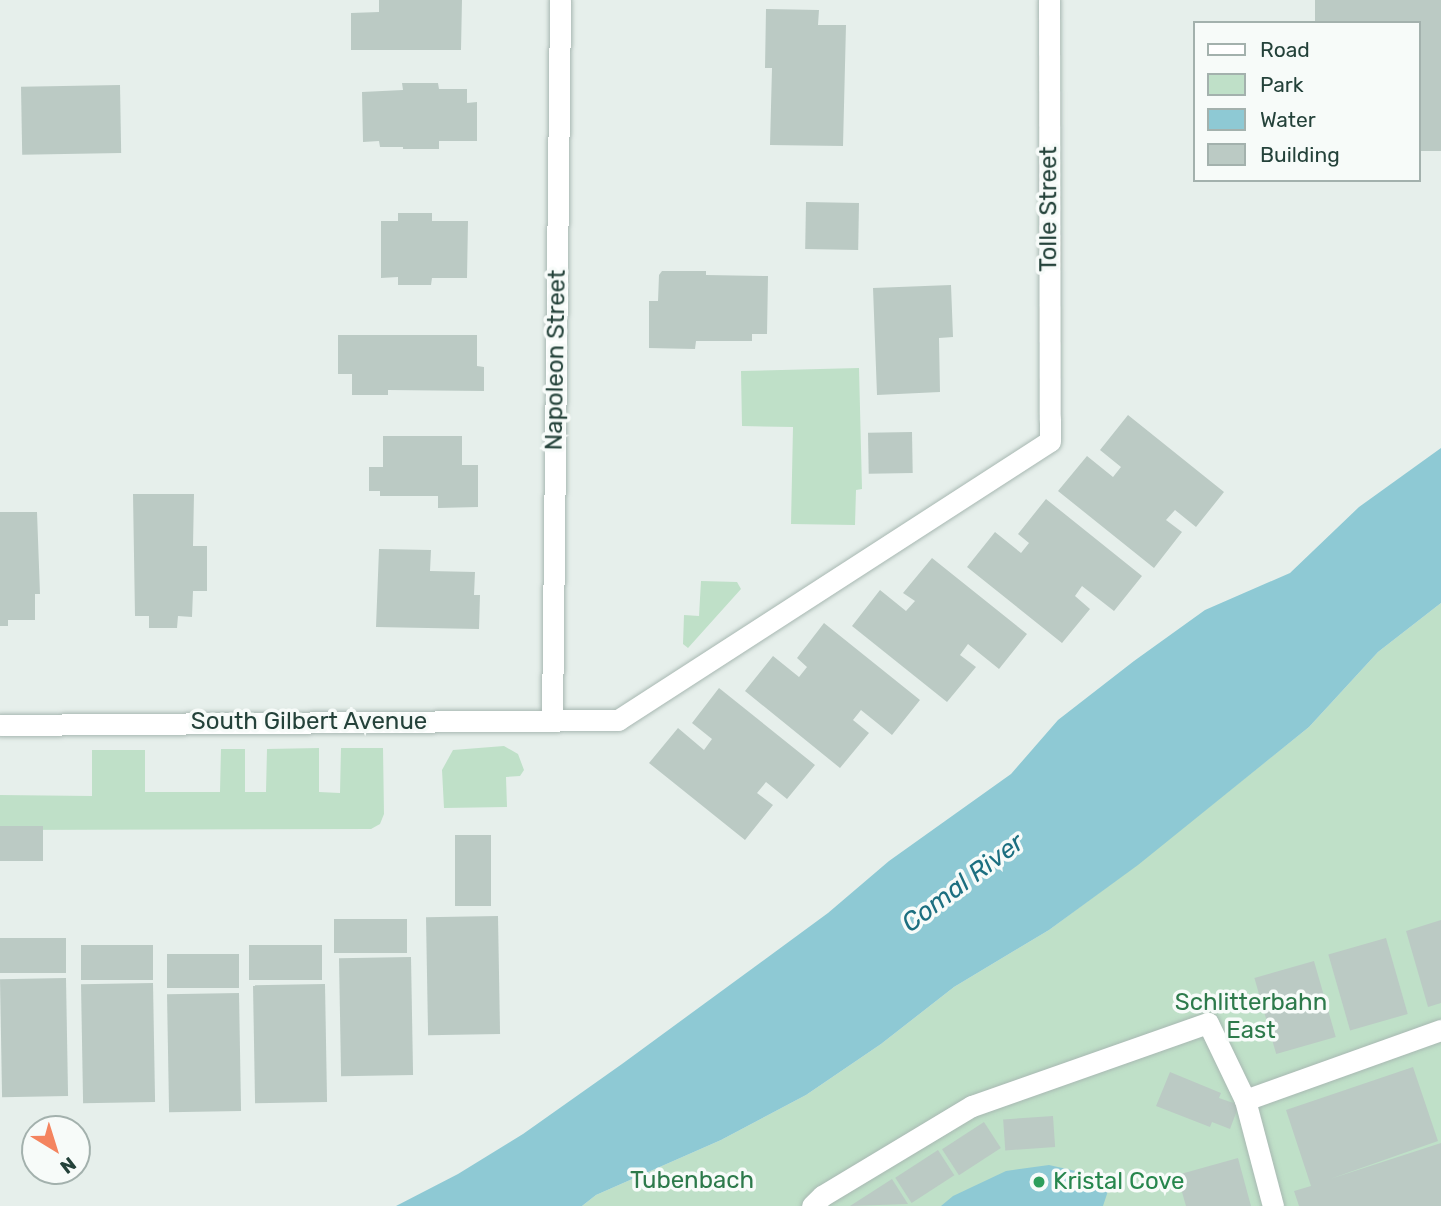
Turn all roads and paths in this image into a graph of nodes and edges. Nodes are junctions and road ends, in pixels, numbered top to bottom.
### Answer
1 (560, 0) edge
2 (1049, 0) edge
3 (552, 720) junction
4 (618, 720) joint
5 (0, 725) edge
6 (1441, 1030) edge
7 (1245, 1100) junction
8 (812, 1206) edge
9 (1273, 1206) edge

1 - 3 street, Napoleon Street
2 - 4 street, Tolle Street
3 - 4 street, South Gilbert Avenue
3 - 5 street, South Gilbert Avenue
6 - 7 street
7 - 8 street
7 - 9 street

